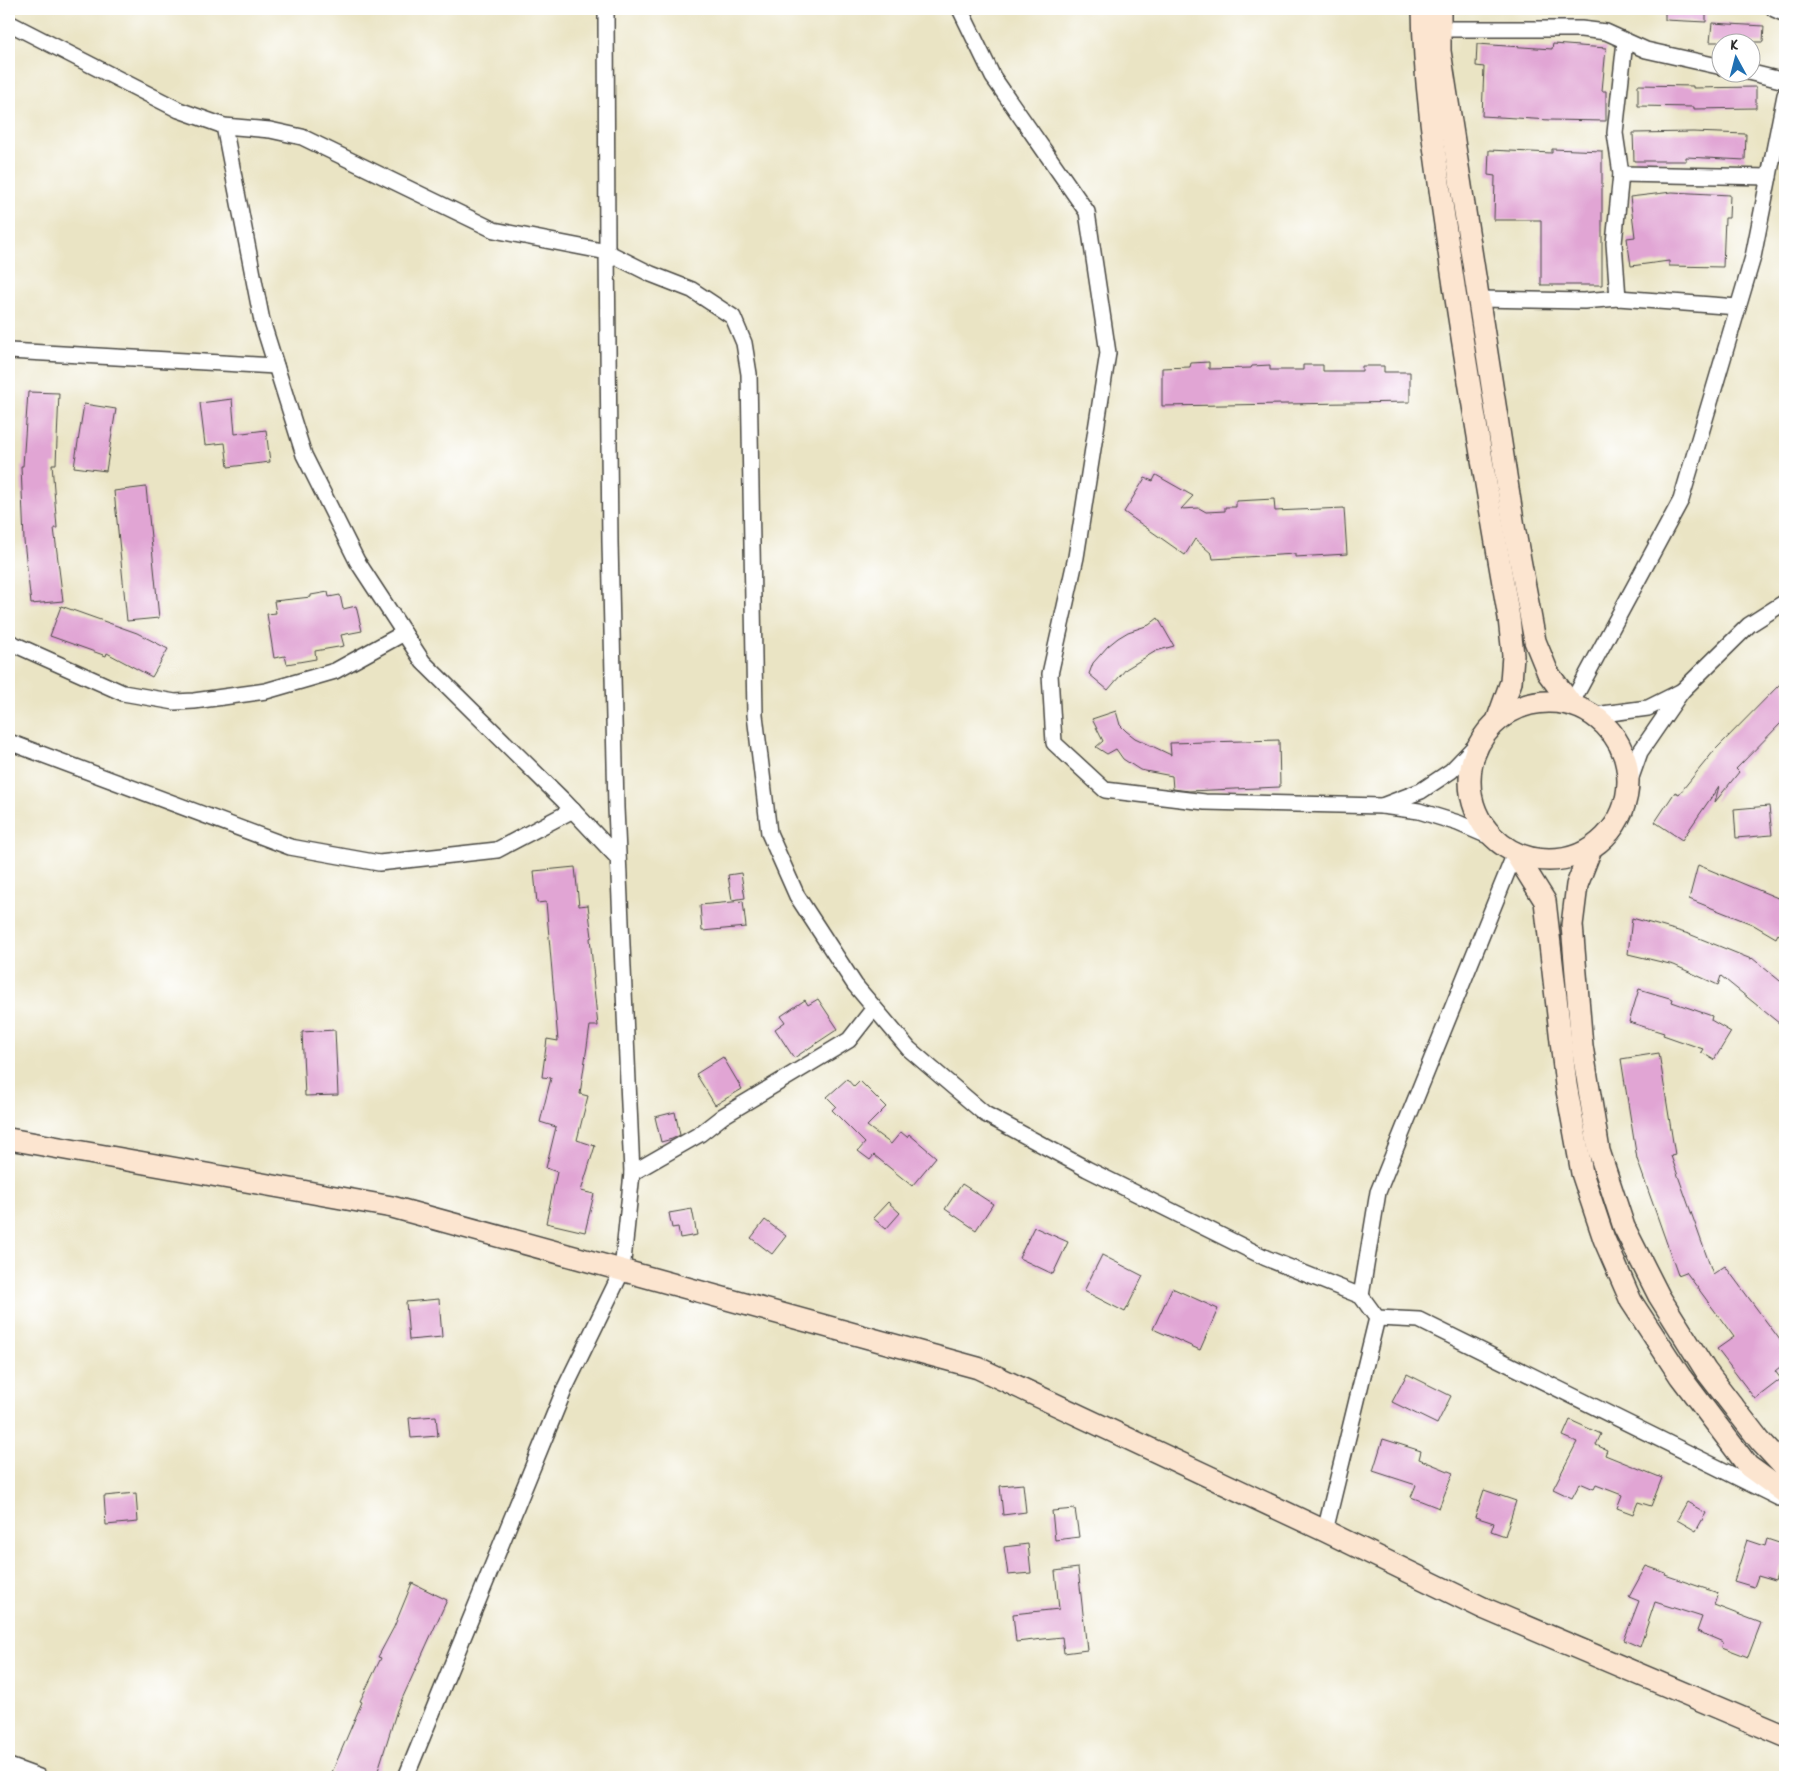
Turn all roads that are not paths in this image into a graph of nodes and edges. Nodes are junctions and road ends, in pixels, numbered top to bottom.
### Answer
1 (606, 9) edge
2 (960, 9) edge
3 (1423, 9) edge
4 (1774, 9) edge
5 (1785, 14) edge
6 (1440, 19) edge
7 (9, 23) edge
8 (1625, 41) junction
9 (1712, 65) edge
10 (1762, 75) edge
11 (1785, 81) edge
12 (1785, 95) edge
13 (224, 126) junction
14 (1621, 174) junction
15 (1769, 177) junction
16 (607, 252) junction
17 (1618, 298) junction
18 (1480, 299) junction
19 (1738, 307) junction
20 (9, 351) edge
21 (276, 366) junction
22 (1785, 602) edge
23 (404, 633) junction
24 (9, 642) edge
25 (1682, 691) junction
26 (1571, 704) junction
27 (1595, 715) junction
28 (1496, 721) junction
29 (1480, 741) junction
30 (9, 742) edge
31 (1629, 783) junction
32 (1382, 806) junction
33 (573, 810) junction
34 (1493, 838) junction
35 (1591, 849) junction
36 (1515, 853) junction
37 (618, 858) junction
38 (874, 1008) junction
39 (9, 1139) edge
40 (632, 1173) junction
41 (622, 1271) junction
42 (1361, 1296) junction
43 (1377, 1318) junction
44 (1785, 1468) edge
45 (1785, 1493) edge
46 (1785, 1501) edge
47 (1326, 1531) junction
48 (1785, 1736) edge
49 (9, 1766) edge
50 (39, 1777) edge
51 (406, 1777) edge

1 - 16 street
2 - 32 street
3 - 28 street
4 - 5 street
6 - 8 street
6 - 18 street
7 - 13 street
8 - 9 street
8 - 14 street
10 - 11 street
12 - 15 street
13 - 16 street
13 - 21 street
14 - 15 street
14 - 17 street
15 - 19 street
16 - 37 street
16 - 38 street
17 - 18 street
17 - 19 street
18 - 26 street
19 - 26 street
20 - 21 street
21 - 23 street
22 - 25 street
23 - 24 street
23 - 33 street
25 - 27 street
25 - 31 street
26 - 27 street
26 - 28 street
27 - 31 street
28 - 29 street
29 - 32 street
29 - 34 street
30 - 33 street
31 - 35 street
32 - 34 street
33 - 37 street
34 - 36 street
35 - 36 street
35 - 44 street
36 - 42 street
36 - 45 street
37 - 40 street
38 - 40 street
38 - 42 street
39 - 41 street
40 - 41 street
41 - 47 street
41 - 51 street
42 - 43 street
43 - 46 street
43 - 47 street
47 - 48 street
49 - 50 street

